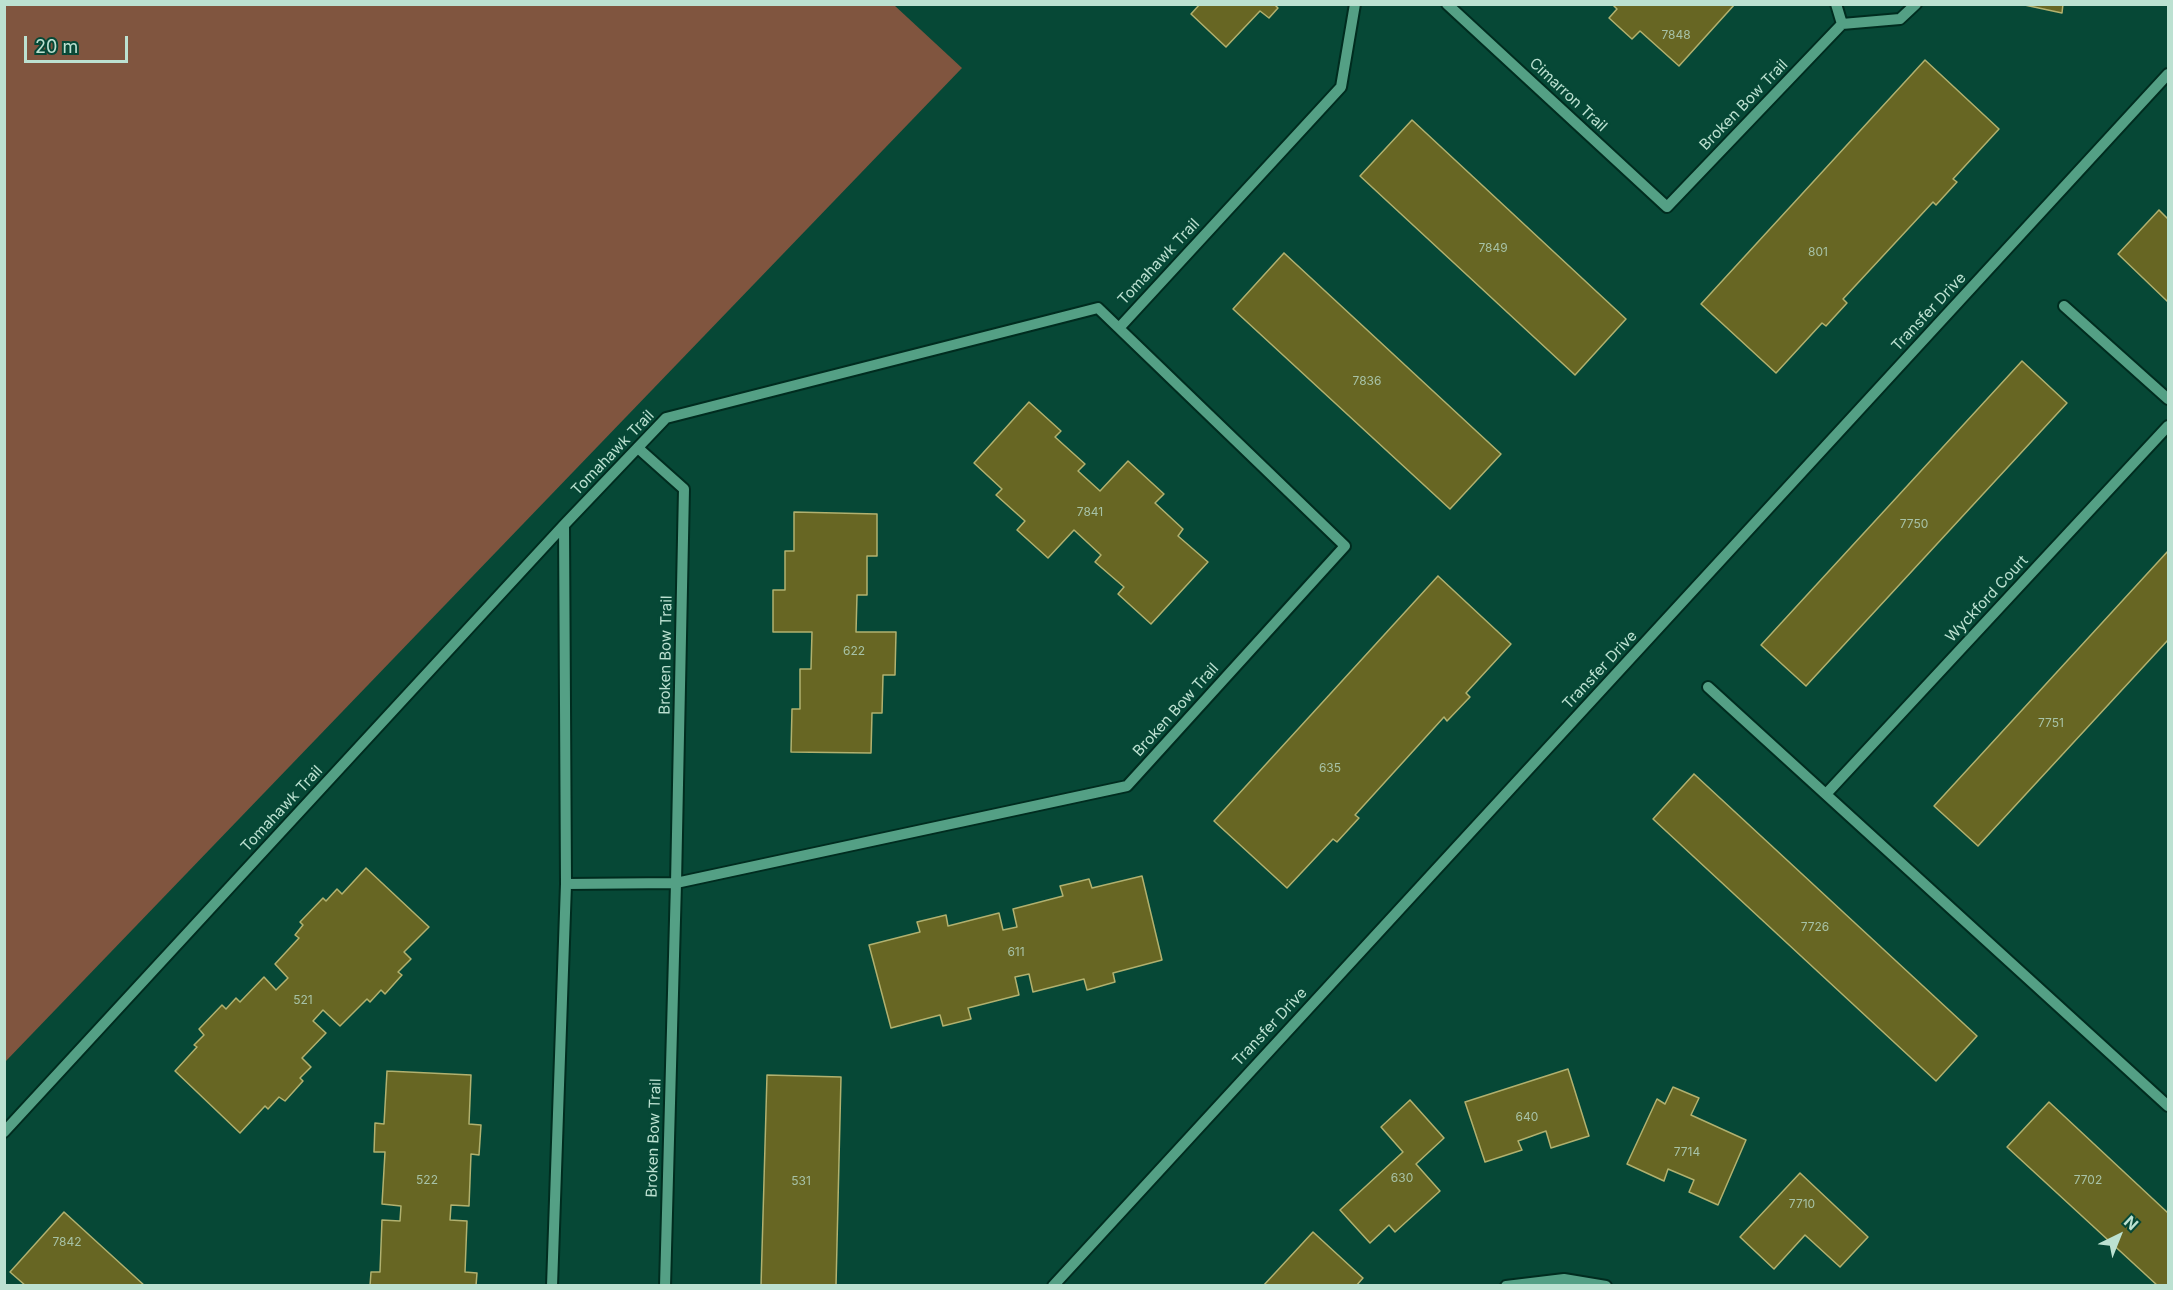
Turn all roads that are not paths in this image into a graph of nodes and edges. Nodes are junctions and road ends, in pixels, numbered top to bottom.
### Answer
1 (1355, 4) edge
2 (1448, 4) edge
3 (1836, 4) edge
4 (1916, 4) edge
5 (1842, 24) junction
6 (2169, 74) edge
7 (1667, 207) joint
8 (2064, 306) dead end
9 (1119, 328) junction
10 (2169, 399) edge
11 (2169, 426) edge
12 (638, 448) junction
13 (564, 525) junction
14 (1708, 687) dead end
15 (1827, 793) junction
16 (676, 883) junction
17 (566, 884) junction
18 (2169, 1106) edge
19 (4, 1131) edge
20 (552, 1286) edge
21 (664, 1286) edge
22 (1053, 1286) edge
23 (1506, 1286) edge
24 (1606, 1286) edge

1 - 9 street, Tomahawk Trail
2 - 7 street, Cimarron Trail
3 - 5 street
4 - 5 street
5 - 7 street, Broken Bow Trail
6 - 22 street, Transfer Drive
8 - 10 street
9 - 12 street, Tomahawk Trail
9 - 16 street, Broken Bow Trail
11 - 15 street, Wyckford Court
12 - 13 street, Tomahawk Trail
12 - 16 street, Broken Bow Trail
13 - 17 street
13 - 19 street, Tomahawk Trail
14 - 15 street
15 - 18 street
16 - 17 street, Broken Bow Trail
16 - 21 street, Broken Bow Trail
17 - 20 street
23 - 24 street

